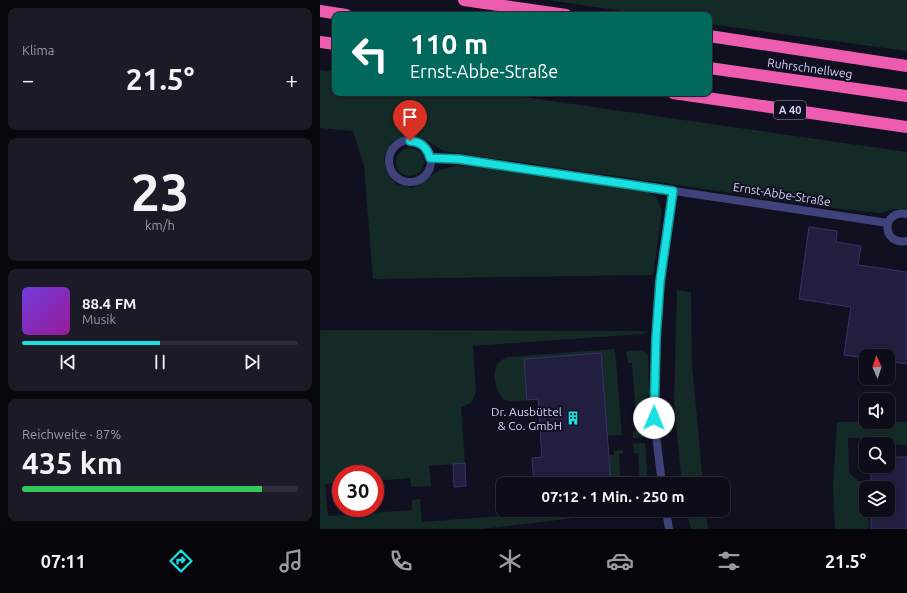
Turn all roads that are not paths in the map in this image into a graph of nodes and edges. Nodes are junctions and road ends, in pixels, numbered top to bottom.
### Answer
1 (464, 0) edge
2 (320, 11) edge
3 (546, 12) edge
4 (332, 13) edge
5 (712, 36) edge
6 (320, 42) edge
7 (332, 44) edge
8 (907, 66) edge
9 (712, 68) edge
10 (695, 96) edge
11 (907, 96) edge
12 (907, 127) edge
13 (430, 158) junction
14 (673, 191) junction
15 (907, 214) edge
16 (888, 223) junction
17 (907, 241) edge
18 (661, 477) edge
19 (667, 517) edge
20 (669, 529) edge

1 - 3 highway
2 - 4 highway
5 - 8 highway
6 - 7 highway
9 - 11 highway, Ruhrschnellweg
10 - 12 highway, A 40
13 - 13 street
13 - 14 street, Ernst-Abbe-Straße
14 - 16 street, Ernst-Abbe-Straße
14 - 18 street
15 - 16 street
16 - 17 street
19 - 20 street

